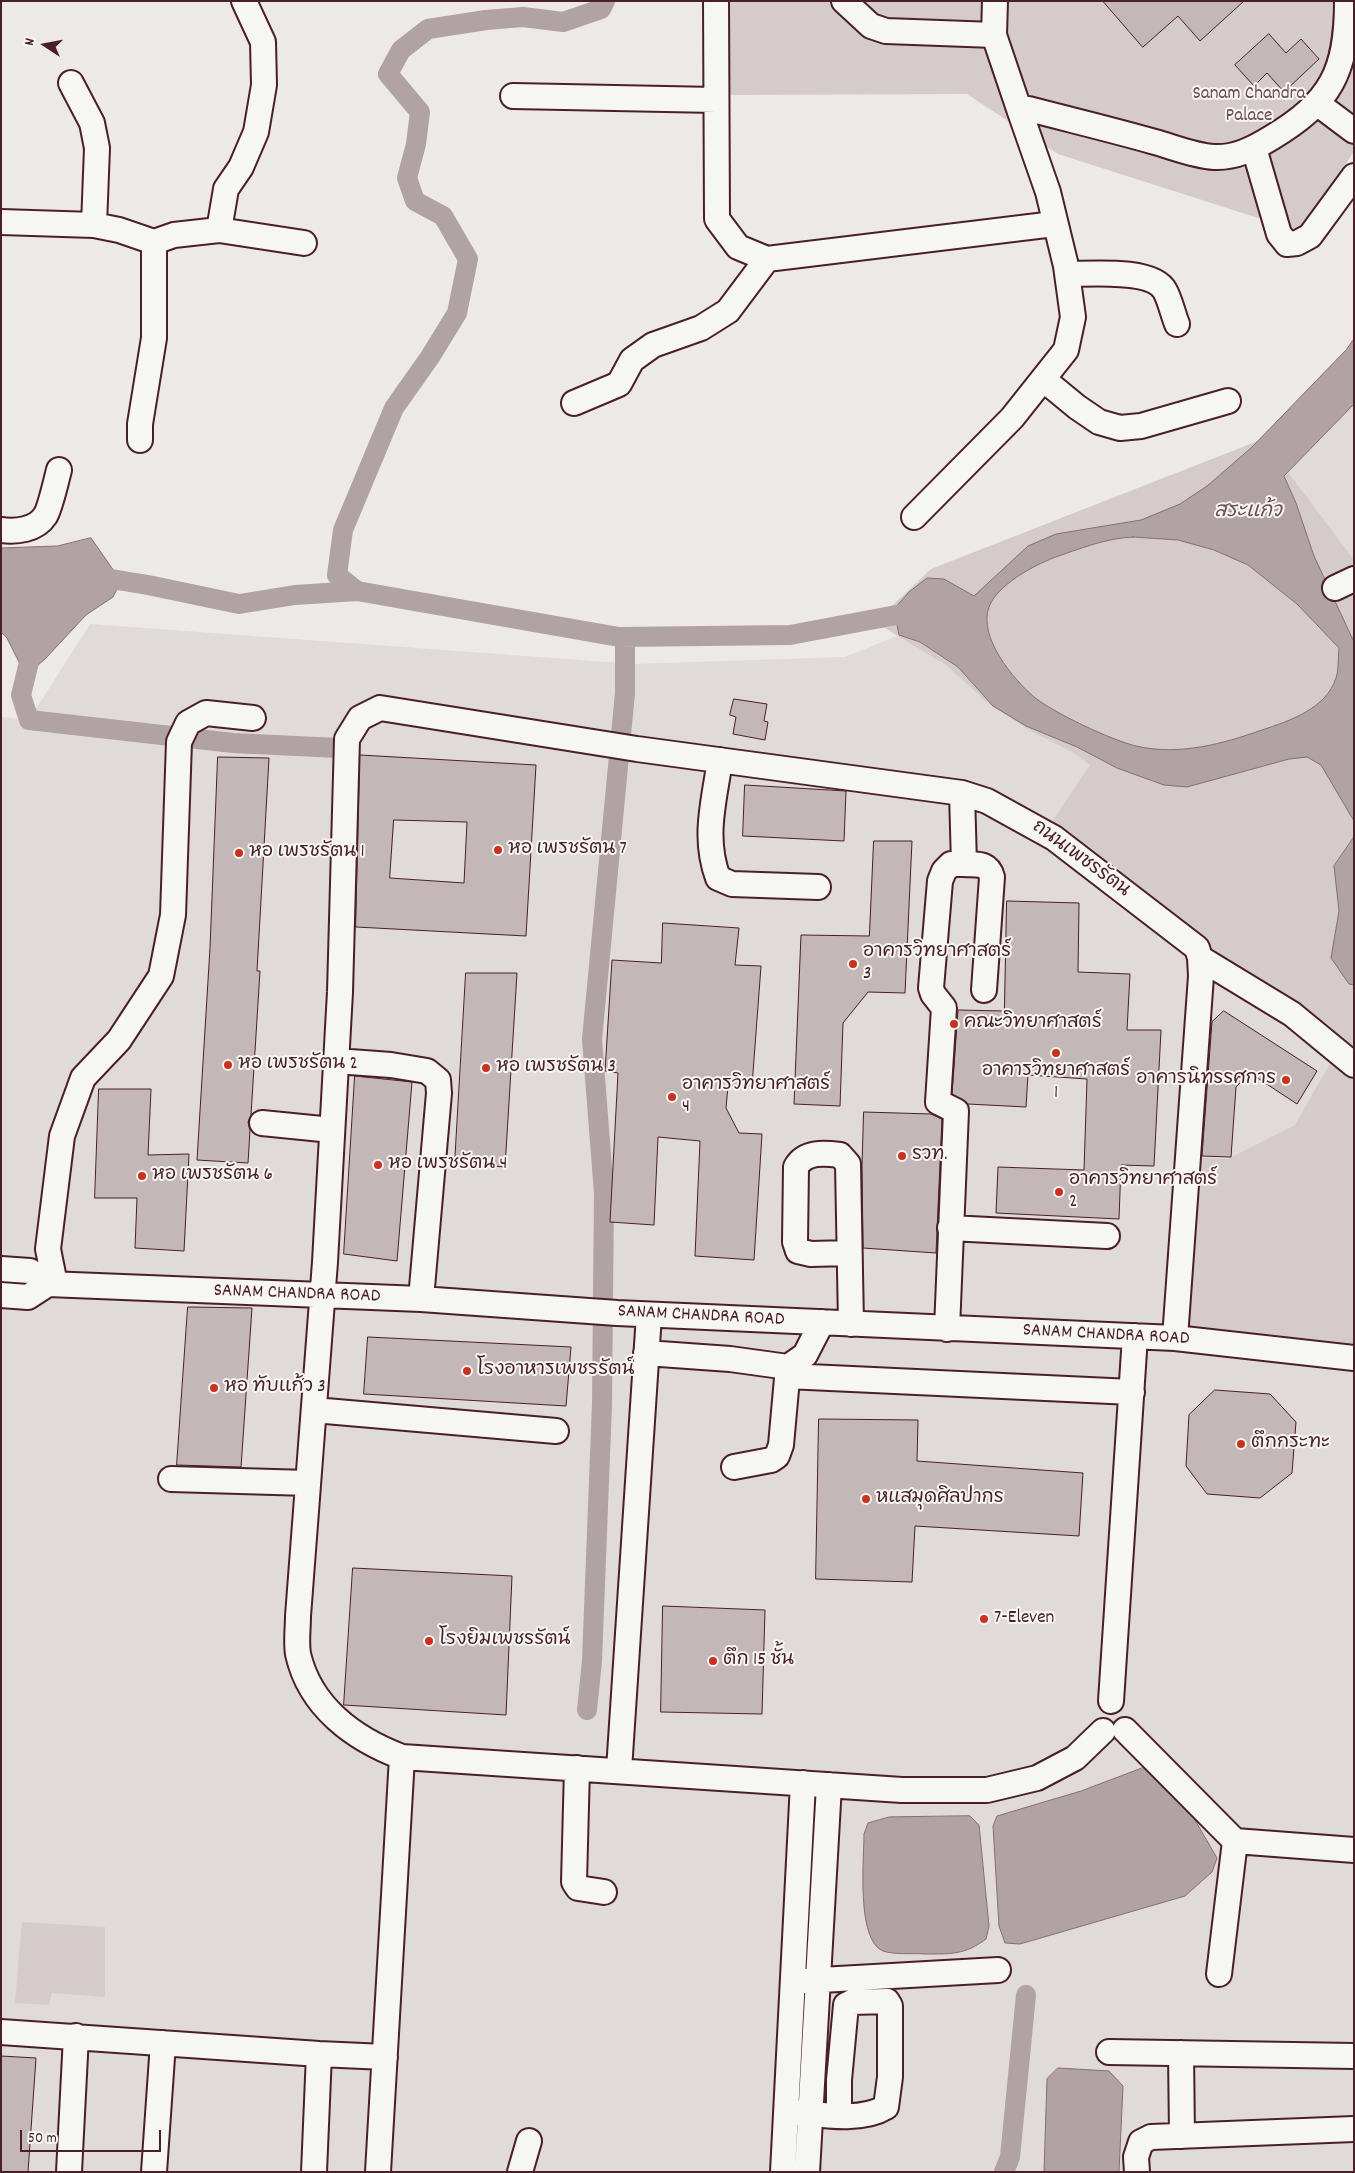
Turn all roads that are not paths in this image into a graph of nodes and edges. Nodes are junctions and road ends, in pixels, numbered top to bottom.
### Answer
1 (244, 1) edge
2 (716, 1) edge
3 (844, 1) edge
4 (995, 1) edge
5 (1347, 1) edge
6 (994, 35) junction
7 (71, 83) dead end
8 (513, 96) dead end
9 (716, 100) junction
10 (1318, 104) junction
11 (1019, 109) junction
12 (1354, 131) edge
13 (1254, 148) junction
14 (1354, 176) edge
15 (1, 222) edge
16 (1054, 224) junction
17 (94, 226) junction
18 (219, 230) junction
19 (154, 242) junction
20 (304, 243) dead end
21 (767, 258) junction
22 (1067, 274) junction
23 (1176, 324) dead end
24 (1044, 379) junction
25 (1228, 401) dead end
26 (574, 404) dead end
27 (140, 440) dead end
28 (59, 470) dead end
29 (914, 517) dead end
30 (1, 530) edge
31 (253, 718) dead end
32 (720, 760) junction
33 (962, 793) junction
34 (964, 864) junction
35 (818, 888) dead end
36 (1200, 958) junction
37 (984, 990) dead end
38 (336, 1061) junction
39 (1354, 1065) edge
40 (262, 1123) dead end
41 (332, 1130) junction
42 (950, 1228) junction
43 (1107, 1236) dead end
44 (849, 1253) dead end
45 (1, 1269) edge
46 (51, 1284) junction
47 (1, 1295) edge
48 (323, 1297) junction
49 (421, 1300) junction
50 (648, 1315) junction
51 (822, 1322) junction
52 (851, 1324) junction
53 (947, 1329) junction
54 (1135, 1336) junction
55 (1175, 1338) junction
56 (646, 1353) junction
57 (1354, 1358) edge
58 (788, 1371) junction
59 (1132, 1392) junction
60 (314, 1410) junction
61 (556, 1430) dead end
62 (734, 1467) dead end
63 (171, 1479) dead end
64 (308, 1483) junction
65 (1114, 1730) junction
66 (402, 1757) junction
67 (577, 1768) junction
68 (619, 1770) junction
69 (803, 1783) junction
70 (829, 1785) junction
71 (1235, 1841) junction
72 (1354, 1850) edge
73 (604, 1892) dead end
74 (998, 1970) dead end
75 (1219, 1974) dead end
76 (819, 1980) junction
77 (792, 1982) junction
78 (1, 2032) edge
79 (76, 2036) junction
80 (163, 2043) junction
81 (1109, 2052) dead end
82 (1181, 2053) junction
83 (320, 2054) junction
84 (1354, 2056) edge
85 (385, 2057) junction
86 (786, 2111) junction
87 (810, 2113) junction
88 (839, 2115) junction
89 (1354, 2129) edge
90 (1182, 2136) junction
91 (529, 2141) dead end
92 (317, 2171) edge
93 (70, 2172) edge
94 (154, 2172) edge
95 (378, 2172) edge
96 (520, 2172) edge
97 (783, 2172) edge
98 (807, 2172) edge
99 (1136, 2172) edge

1 - 18 street
2 - 9 street
3 - 6 street
4 - 6 street
5 - 10 street
6 - 11 street
7 - 17 street
8 - 9 street
9 - 21 street
10 - 12 street
10 - 13 street
11 - 13 street
11 - 16 street
13 - 14 street
15 - 17 street
16 - 21 street
16 - 22 street
17 - 19 street
18 - 19 street
18 - 20 street
19 - 27 street
21 - 26 street
22 - 23 street
22 - 24 street
24 - 25 street
24 - 29 street
28 - 30 street
31 - 46 street
32 - 33 street, ถนนเพชรรัตน
32 - 35 street
32 - 38 street, ถนนเพชรรัตน
33 - 34 street
33 - 36 street, ถนนเพชรรัตน
34 - 37 street
34 - 42 street
36 - 39 street, ถนนเพชรรัตน
36 - 55 street
38 - 41 street, ถนนเพชรรัตน
38 - 49 street
40 - 41 street
41 - 48 street, ถนนเพชรรัตน
42 - 43 street
42 - 53 street
44 - 52 street
45 - 46 street, SANAM CHANDRA ROAD
46 - 47 street
46 - 48 street, SANAM CHANDRA ROAD
48 - 49 street, SANAM CHANDRA ROAD
48 - 60 street, ถนนเพชรรัตน
49 - 50 street, SANAM CHANDRA ROAD
50 - 51 street, SANAM CHANDRA ROAD
50 - 56 street
51 - 52 street, SANAM CHANDRA ROAD
51 - 58 street
52 - 53 street, SANAM CHANDRA ROAD
53 - 54 street, SANAM CHANDRA ROAD
54 - 55 street, SANAM CHANDRA ROAD
54 - 59 street
55 - 57 street, SANAM CHANDRA ROAD
56 - 58 street
56 - 68 street
58 - 59 street
58 - 62 street
59 - 65 street
60 - 61 street
60 - 64 street, ถนนเพชรรัตน
63 - 64 street
64 - 66 street, ถนนเพชรรัตน
65 - 70 street, ถนนเพชรรัตน
65 - 71 street
66 - 67 street, ถนนเพชรรัตน
66 - 85 street
67 - 68 street, ถนนเพชรรัตน
67 - 73 street
68 - 69 street, ถนนเพชรรัตน
69 - 70 street, ถนนเพชรรัตน
69 - 77 street
70 - 76 street
71 - 72 street
71 - 75 street
74 - 76 street
76 - 77 street
76 - 87 street
77 - 86 street
78 - 79 street
79 - 80 street
79 - 93 street
80 - 83 street
80 - 94 street
81 - 82 street
82 - 84 street
82 - 90 street
83 - 85 street
83 - 92 street
85 - 95 street
86 - 87 street
86 - 97 street
87 - 88 street
87 - 98 street
88 - 88 street
89 - 90 street
90 - 99 street
91 - 96 street

